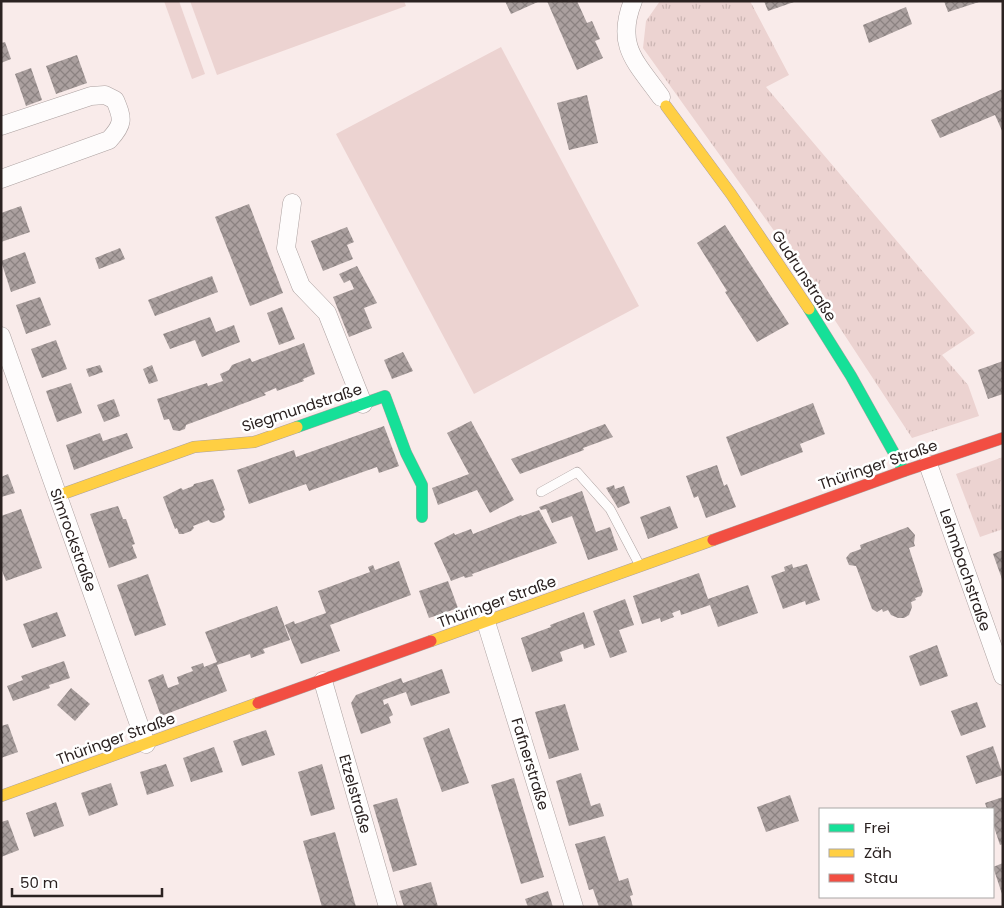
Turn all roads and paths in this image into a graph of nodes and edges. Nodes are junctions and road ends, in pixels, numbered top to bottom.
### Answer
1 (633, 1) edge
2 (663, 102) joint
3 (1, 126) edge
4 (1, 179) edge
5 (292, 203) dead end
6 (1, 336) edge
7 (362, 404) junction
8 (1003, 438) edge
9 (928, 464) junction
10 (904, 472) junction
11 (541, 492) dead end
12 (57, 496) junction
13 (422, 517) dead end
14 (640, 567) junction
15 (486, 622) junction
16 (1003, 676) edge
17 (323, 680) junction
18 (146, 744) junction
19 (1, 796) edge
20 (388, 907) edge
21 (574, 907) edge

1 - 2 street
2 - 10 street, Gudrunstraße
3 - 4 street
5 - 7 street
6 - 12 street, Simrockstraße
7 - 12 street, Siegmundstraße
7 - 13 street, Siegmundstraße
8 - 9 street, Thüringer Straße
9 - 10 street, Thüringer Straße
9 - 16 street, Lehmbachstraße
10 - 14 street, Thüringer Straße
11 - 14 lane
12 - 18 street, Simrockstraße
14 - 15 street, Thüringer Straße
15 - 17 street, Thüringer Straße
15 - 21 street, Fafnerstraße
17 - 18 street, Thüringer Straße
17 - 20 street, Etzelstraße
18 - 19 street, Thüringer Straße

